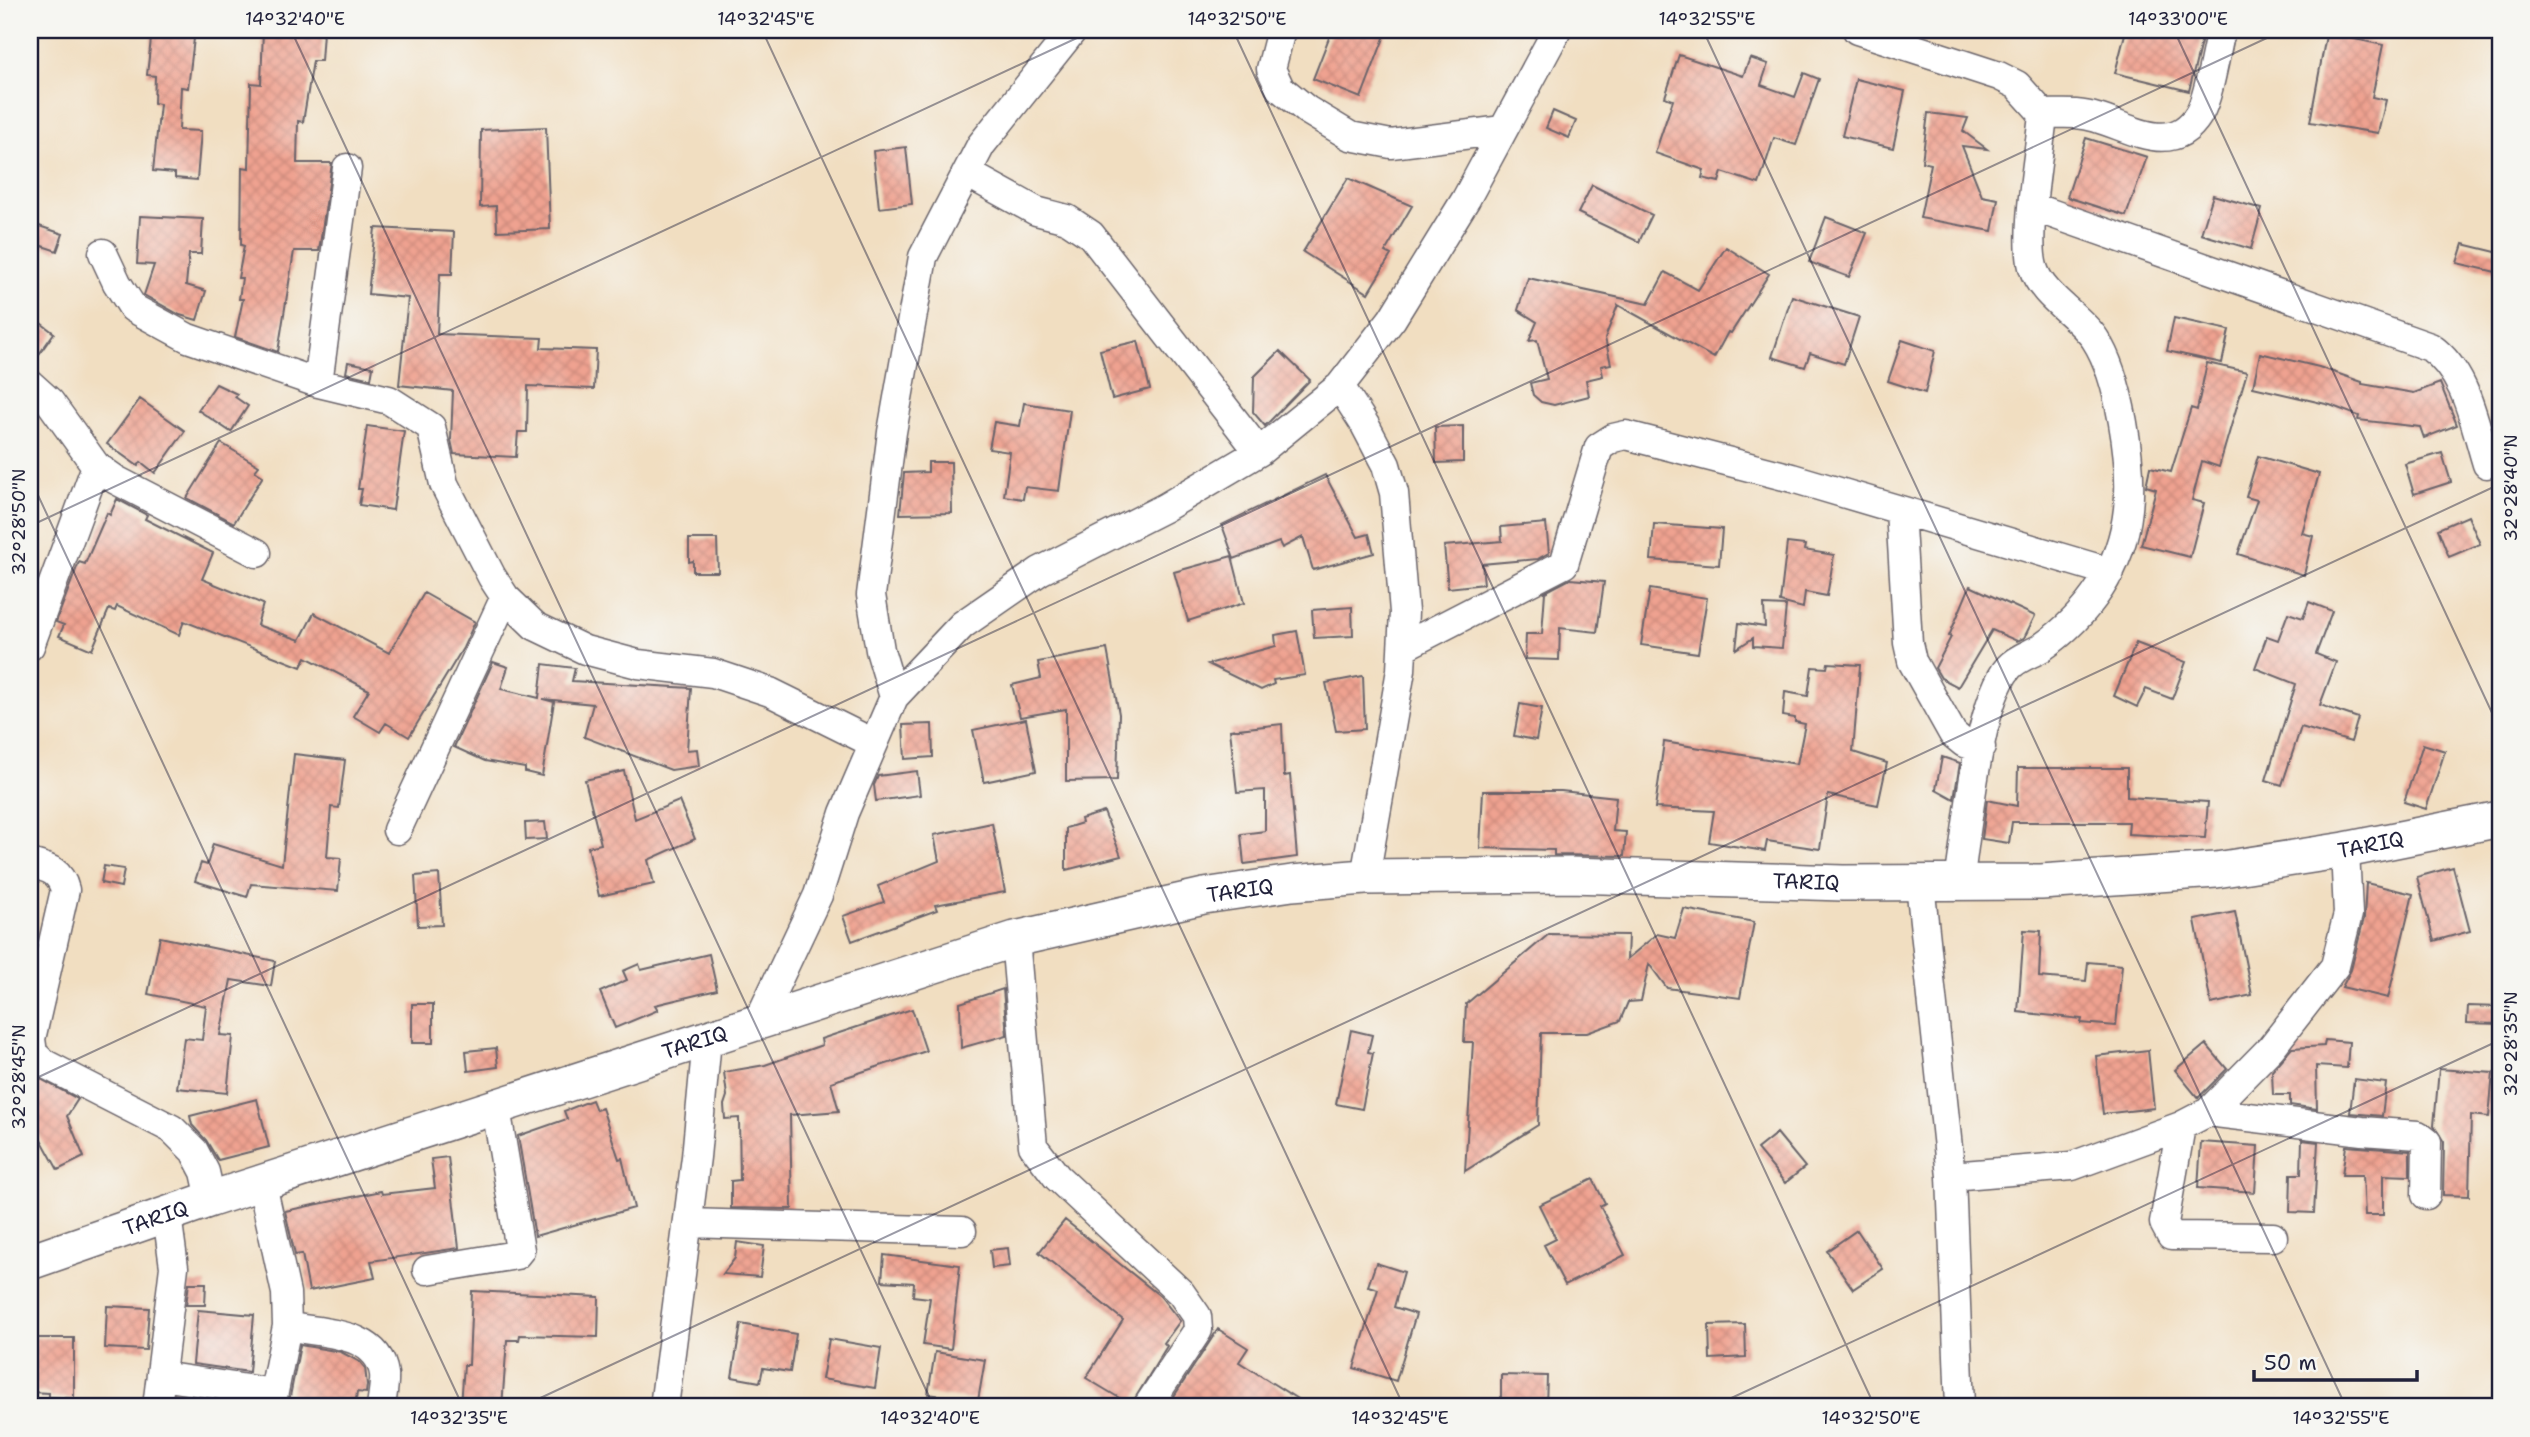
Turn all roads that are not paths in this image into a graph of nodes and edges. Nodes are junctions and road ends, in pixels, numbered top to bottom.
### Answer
1 (1073, 30) edge
2 (1281, 30) edge
3 (1557, 30) edge
4 (1857, 30) edge
5 (2221, 30) edge
6 (2043, 114) junction
7 (1503, 130) junction
8 (347, 168) dead end
9 (967, 173) junction
10 (2033, 207) junction
11 (103, 253) dead end
12 (318, 383) junction
13 (30, 384) edge
14 (1340, 386) junction
15 (1259, 452) junction
16 (2487, 464) dead end
17 (96, 466) junction
18 (1899, 510) junction
19 (257, 553) dead end
20 (2110, 572) junction
21 (505, 597) junction
22 (30, 646) edge
23 (1405, 646) junction
24 (894, 697) junction
25 (873, 743) junction
26 (1981, 747) junction
27 (2500, 819) edge
28 (397, 830) dead end
29 (2345, 850) junction
30 (30, 863) edge
31 (1365, 877) junction
32 (1959, 882) junction
33 (1920, 884) junction
34 (1015, 939) junction
35 (759, 1020) junction
36 (707, 1040) junction
37 (496, 1108) junction
38 (2208, 1112) junction
39 (2181, 1126) junction
40 (1951, 1176) junction
41 (262, 1184) junction
42 (2426, 1195) dead end
43 (211, 1199) junction
44 (167, 1215) junction
45 (688, 1223) junction
46 (961, 1231) dead end
47 (2273, 1237) dead end
48 (30, 1262) edge
49 (427, 1270) dead end
50 (287, 1326) junction
51 (161, 1376) junction
52 (272, 1400) edge
53 (157, 1407) edge
54 (381, 1407) edge
55 (664, 1407) edge
56 (1147, 1407) edge
57 (1960, 1407) edge

1 - 9 street
2 - 7 street
3 - 7 street
4 - 6 street
5 - 6 street
6 - 10 street
7 - 14 street
8 - 12 street
9 - 15 street
9 - 24 street
10 - 16 street
10 - 20 street
11 - 12 street
12 - 21 street
13 - 17 street
14 - 15 street
14 - 23 street
15 - 24 street
17 - 19 street
17 - 22 street
18 - 20 street
18 - 23 street
18 - 26 street
20 - 26 street
21 - 25 street
21 - 28 street
23 - 31 street
24 - 25 street
25 - 35 street
26 - 32 street
27 - 29 main road, TARIQ
29 - 32 main road, TARIQ
29 - 38 street
30 - 43 street
31 - 33 main road, TARIQ
31 - 34 main road, TARIQ
32 - 33 main road, TARIQ
33 - 40 street
34 - 35 main road, TARIQ
34 - 56 street
35 - 36 main road, TARIQ
36 - 37 main road, TARIQ
36 - 45 street
37 - 41 main road, TARIQ
37 - 49 street
38 - 39 street
38 - 42 street
39 - 40 street
39 - 47 street
40 - 57 street
41 - 43 main road, TARIQ
41 - 50 street
43 - 44 main road, TARIQ
44 - 48 main road, TARIQ
44 - 51 street
45 - 46 street
45 - 55 street
50 - 52 street
50 - 54 street
51 - 52 street
51 - 53 street

